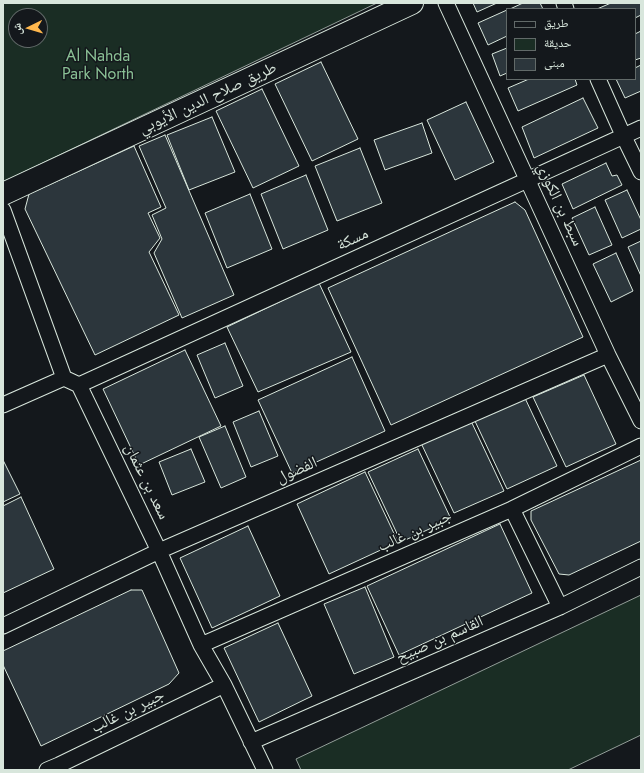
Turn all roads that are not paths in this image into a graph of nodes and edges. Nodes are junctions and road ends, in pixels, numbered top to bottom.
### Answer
1 (412, 3) edge
2 (446, 3) edge
3 (598, 80) edge
4 (641, 128) edge
5 (623, 135) junction
6 (641, 172) edge
7 (528, 180) junction
8 (3, 194) edge
9 (3, 210) edge
10 (608, 355) junction
11 (64, 378) junction
12 (79, 385) junction
13 (3, 405) edge
14 (641, 421) edge
15 (641, 446) edge
16 (512, 509) junction
17 (158, 551) junction
18 (641, 567) edge
19 (560, 607) junction
20 (3, 626) edge
21 (201, 645) junction
22 (224, 685) junction
23 (251, 742) junction
24 (55, 768) edge
25 (265, 770) edge

1 - 8 main road, طريق صلاح الدين الأيوبي
2 - 7 street, سبط بن الكوزي
3 - 5 street
4 - 5 street, مسكة
5 - 6 street
5 - 7 street, مسكة
7 - 10 street, سبط بن الكوزي
7 - 12 street, مسكة
9 - 11 street
10 - 14 street, سبط بن الكوزي
10 - 17 street, الفضول
11 - 12 street
11 - 13 street
12 - 17 street, سعد بن عثمان
15 - 16 street, جبير بن غالب
16 - 19 street
16 - 21 street, جبير بن غالب
17 - 20 street, الفضول
17 - 21 street, سعد بن عثمان
18 - 19 street, القاسم بن صبيح
19 - 23 street, القاسم بن صبيح
21 - 22 street, سعد بن عثمان
22 - 23 street, سعد بن عثمان
22 - 24 street, جبير بن غالب
23 - 25 street, سعد بن عثمان

